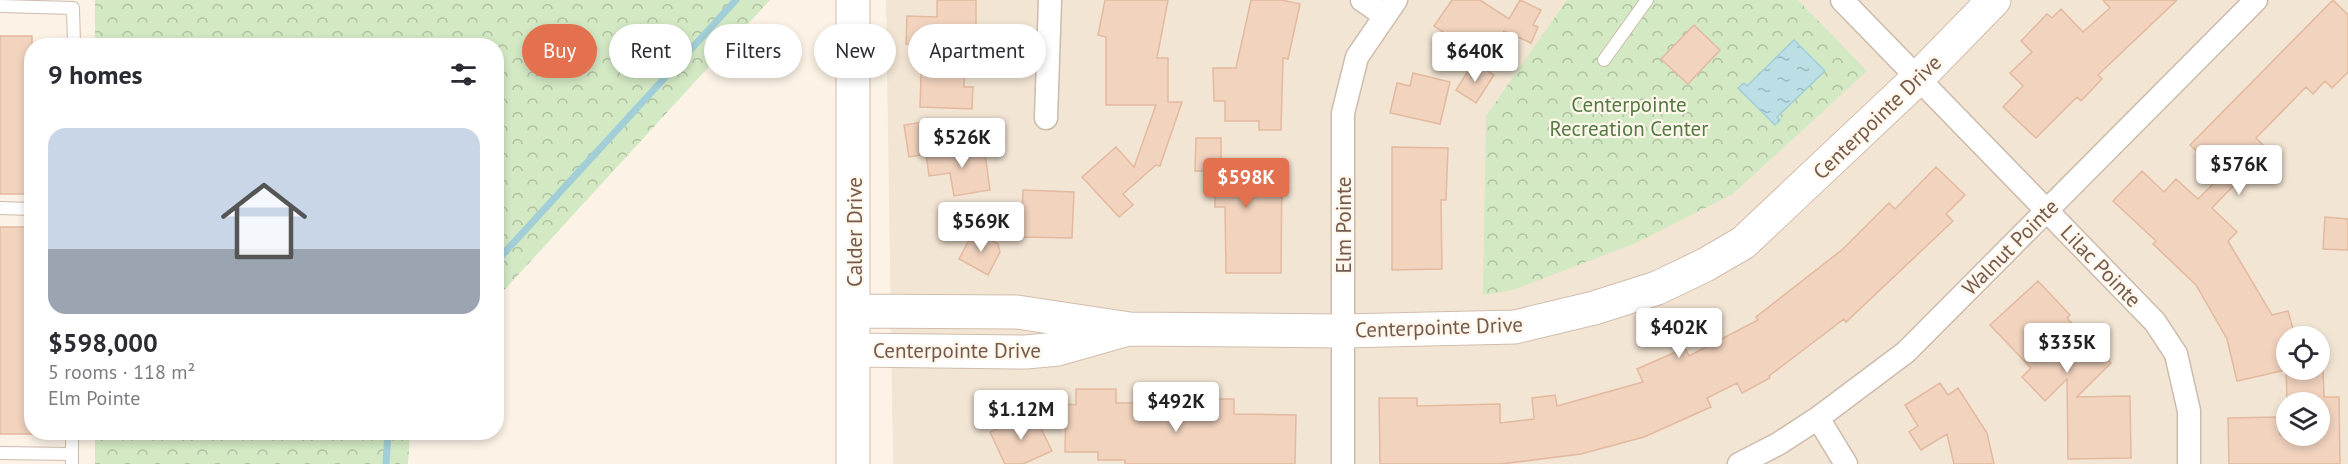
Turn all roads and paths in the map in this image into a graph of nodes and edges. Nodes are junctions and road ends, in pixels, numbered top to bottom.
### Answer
1 (853, 0) edge
2 (1050, 0) edge
3 (1362, 0) edge
4 (1647, 0) edge
5 (1842, 0) edge
6 (1994, 0) edge
7 (2256, 0) edge
8 (0, 6) edge
9 (1390, 8) edge
10 (74, 38) edge
11 (1604, 60) dead end
12 (1918, 78) junction
13 (1046, 118) dead end
14 (0, 208) edge
15 (24, 208) edge
16 (2046, 211) junction
17 (854, 311) junction
18 (1130, 329) junction
19 (1343, 331) junction
20 (854, 350) junction
21 (1818, 418) junction
22 (72, 440) edge
23 (0, 453) edge
24 (72, 459) edge
25 (854, 464) edge
26 (1343, 464) edge
27 (1739, 464) edge
28 (1846, 464) edge
29 (2189, 464) edge

1 - 17 street, Calder Drive
2 - 13 street
3 - 9 street
4 - 11 lane
5 - 12 street, Lilac Pointe
6 - 12 street, Centerpointe Drive
7 - 16 street, Walnut Pointe
8 - 10 lane
9 - 19 street, Elm Pointe
12 - 16 street, Lilac Pointe
12 - 19 street, Centerpointe Drive
14 - 15 lane
16 - 21 street, Walnut Pointe
16 - 29 street, Lilac Pointe
17 - 18 street, Centerpointe Drive
17 - 20 street, Calder Drive
18 - 19 street, Centerpointe Drive
18 - 20 street, Centerpointe Drive
19 - 26 street, Elm Pointe
20 - 25 street, Calder Drive
21 - 27 street, Walnut Pointe
21 - 28 street
22 - 24 lane
23 - 24 lane

